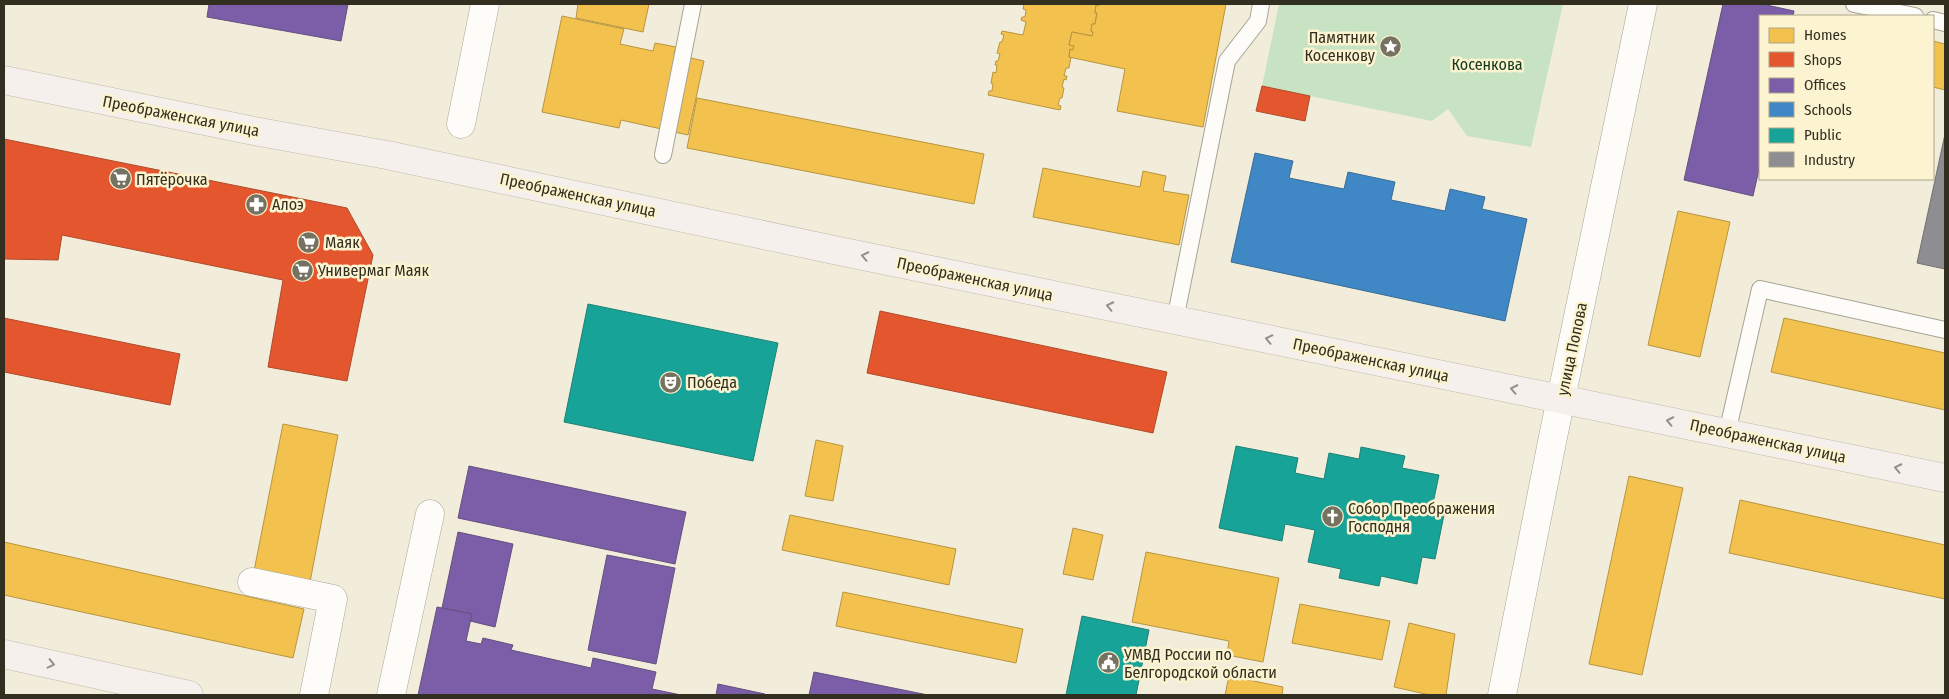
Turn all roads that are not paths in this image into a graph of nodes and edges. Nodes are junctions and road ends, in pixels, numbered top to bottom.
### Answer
1 (485, 4) edge
2 (693, 4) edge
3 (1261, 4) edge
4 (1643, 4) edge
5 (1854, 4) edge
6 (1910, 15) edge
7 (4, 80) edge
8 (461, 124) dead end
9 (663, 155) dead end
10 (1175, 320) junction
11 (1945, 330) edge
12 (1561, 399) junction
13 (1727, 433) junction
14 (1945, 478) edge
15 (430, 514) dead end
16 (252, 582) dead end
17 (4, 654) edge
18 (189, 695) edge
19 (314, 695) edge
20 (391, 695) edge
21 (1502, 695) edge

1 - 8 main road
2 - 9 lane
3 - 10 lane
4 - 12 main road, улица Попова
5 - 6 lane
10 -> 7 main road, Преображенская улица
12 -> 10 main road, Преображенская улица
11 - 13 lane
13 -> 12 main road, Преображенская улица
12 - 21 main road, улица Попова
14 -> 13 main road, Преображенская улица
15 - 20 main road
16 - 19 main road
17 -> 18 main road

